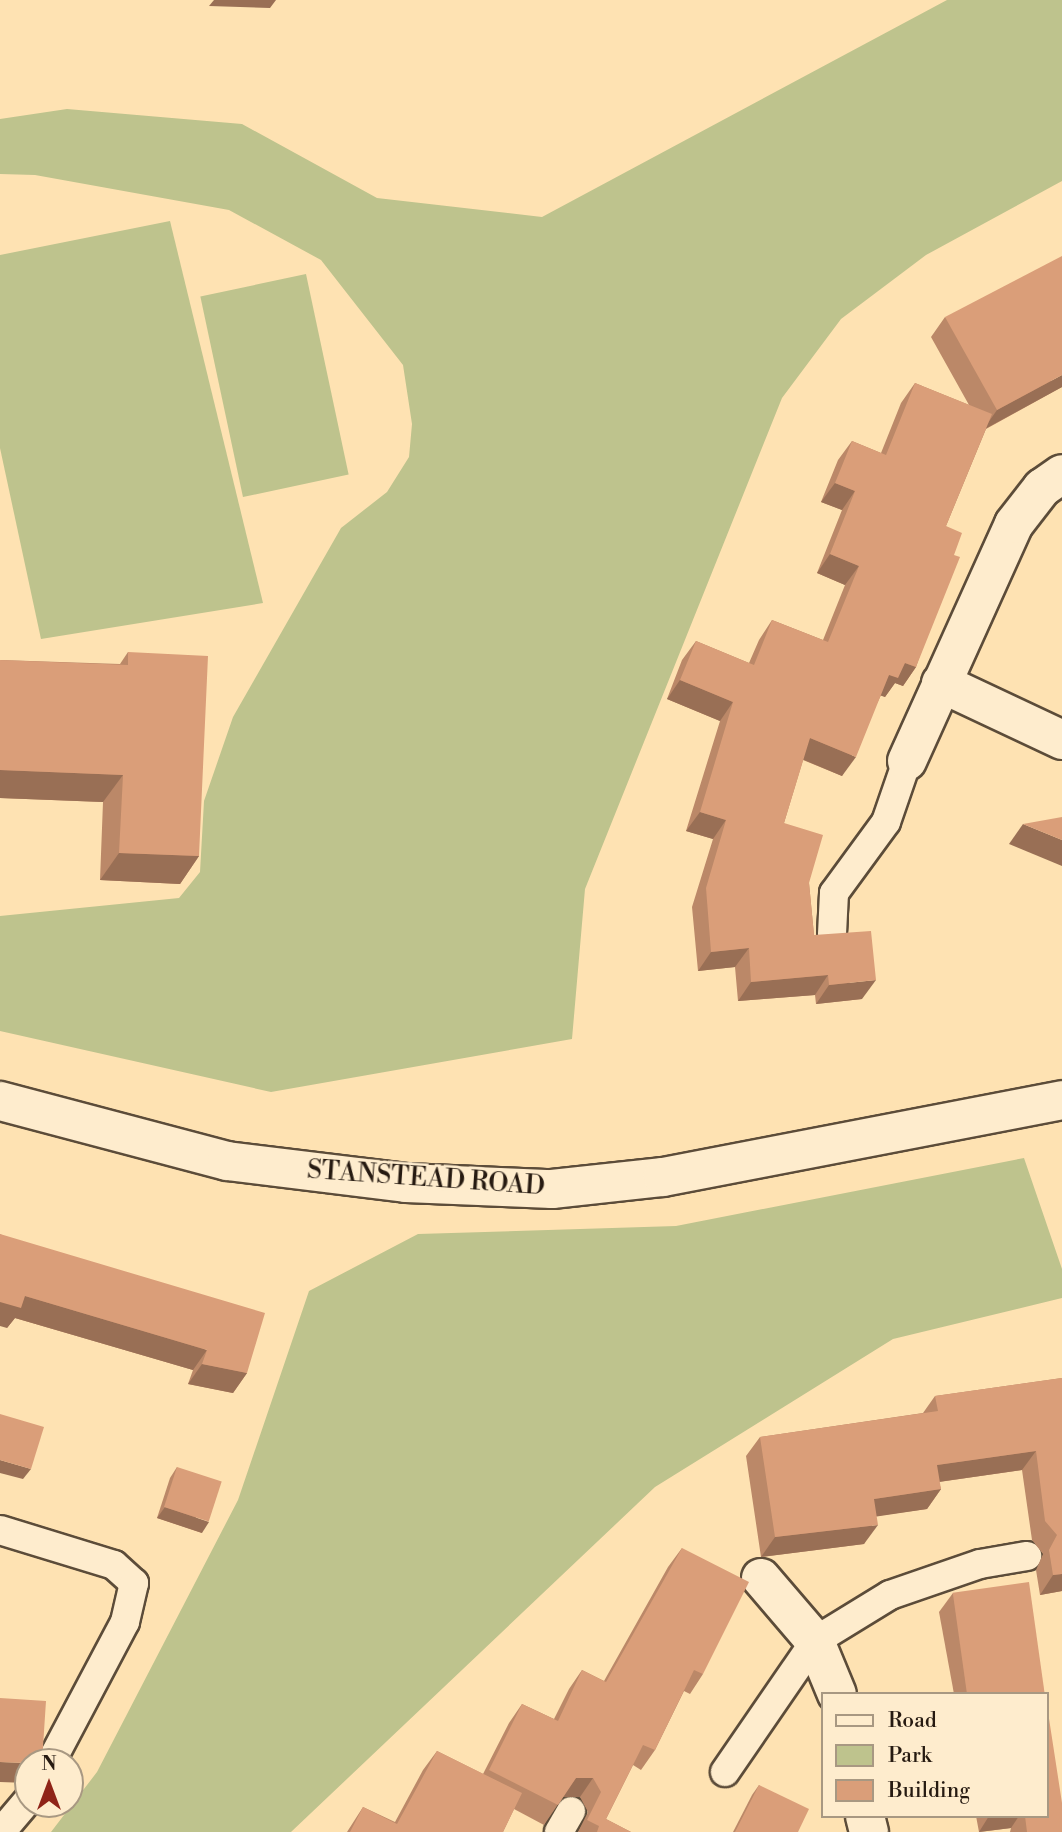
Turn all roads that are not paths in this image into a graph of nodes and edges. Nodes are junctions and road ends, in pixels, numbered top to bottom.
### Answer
1 (1062, 474) edge
2 (941, 683) junction
3 (1062, 740) edge
4 (907, 761) joint
5 (832, 934) edge
6 (1062, 1100) edge
7 (0, 1101) edge
8 (0, 1530) edge
9 (1027, 1556) dead end
10 (761, 1578) dead end
11 (815, 1642) junction
12 (836, 1692) edge
13 (58, 1748) edge
14 (725, 1772) dead end
15 (14, 1817) edge
16 (1, 1832) edge

1 - 2 main road
2 - 3 main road
2 - 4 main road
4 - 5 lane
6 - 7 main road, STANSTEAD ROAD
8 - 13 lane
9 - 11 lane
10 - 11 main road
11 - 12 main road
11 - 14 lane
15 - 16 lane

